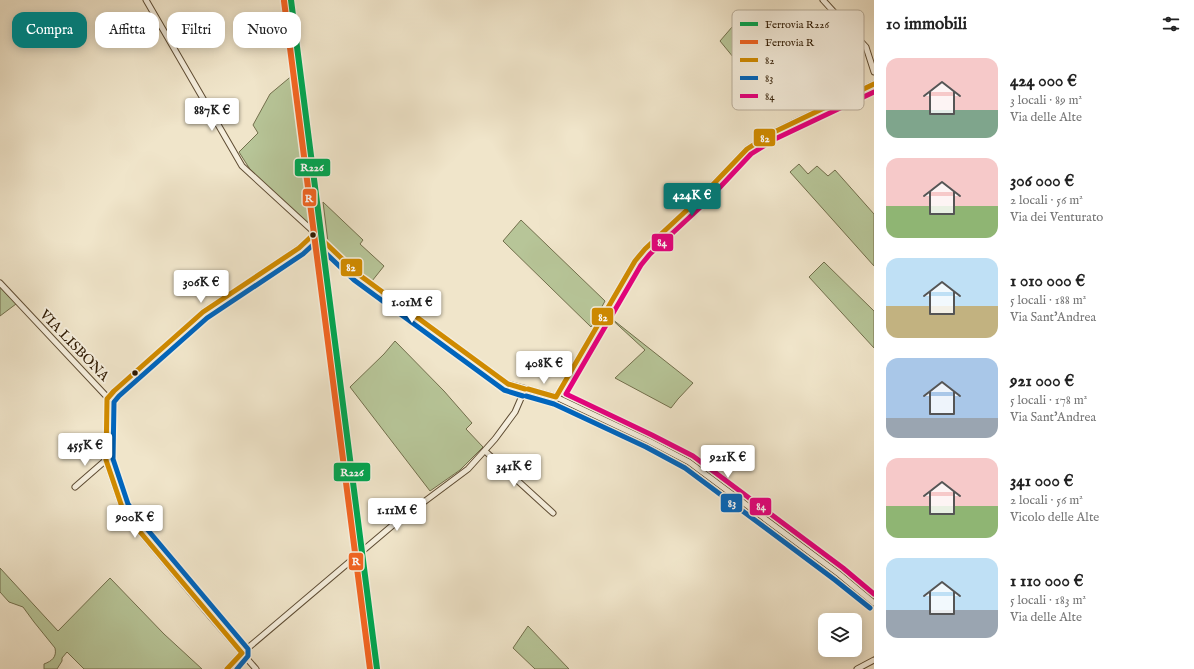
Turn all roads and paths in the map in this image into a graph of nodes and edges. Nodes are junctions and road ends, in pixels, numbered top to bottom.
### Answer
1 (146, 0) edge
2 (823, 0) edge
3 (832, 10) edge
4 (864, 45) edge
5 (874, 72) edge
6 (874, 84) edge
7 (864, 89) edge
8 (820, 110) edge
9 (316, 233) junction
10 (0, 284) edge
11 (525, 389) junction
12 (556, 397) junction
13 (108, 398) junction
14 (485, 451) junction
15 (106, 460) junction
16 (75, 487) dead end
17 (553, 513) dead end
18 (874, 603) edge
19 (242, 654) junction
20 (874, 660) edge
21 (227, 669) edge
22 (256, 669) edge
23 (857, 669) edge

1 - 9 street
2 - 3 street
4 - 5 street
6 - 7 street
8 - 12 street
9 - 11 street
9 - 13 street
10 - 13 street, VIA LISBONA
11 - 12 street
11 - 14 street
12 - 18 street
13 - 15 street, VIA LISBONA
14 - 17 street
14 - 19 street
15 - 16 street
15 - 19 street, VIA LISBONA
19 - 21 street
19 - 22 street, VIA LISBONA
20 - 23 street

